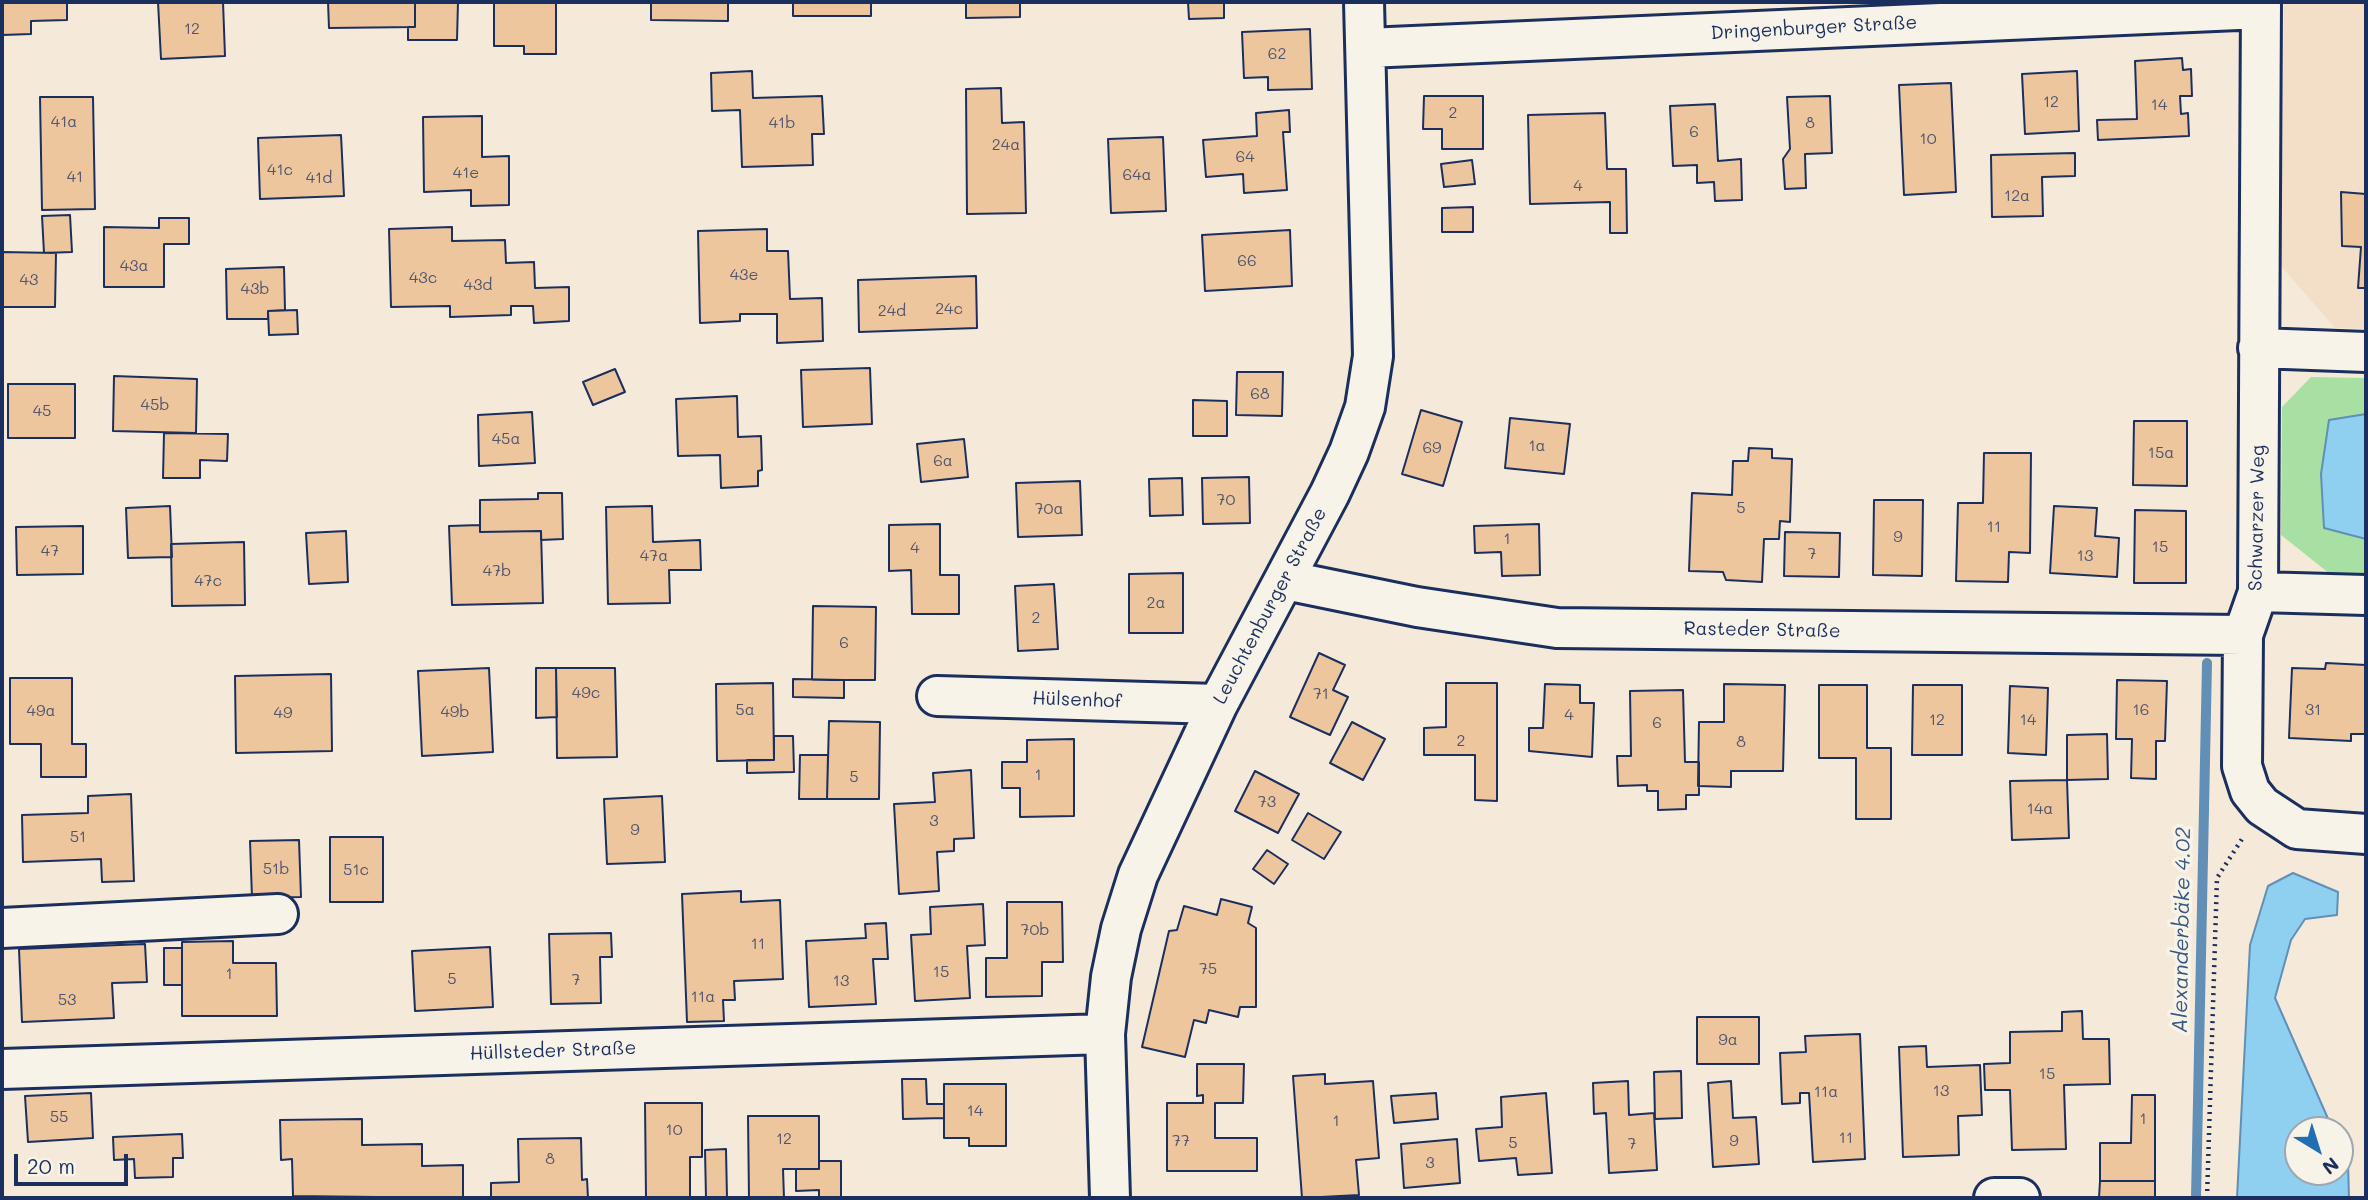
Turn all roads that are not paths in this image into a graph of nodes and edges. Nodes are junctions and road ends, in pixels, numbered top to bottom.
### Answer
1 (1364, 2) edge
2 (2261, 5) edge
3 (1367, 48) junction
4 (2258, 348) junction
5 (2366, 352) edge
6 (1285, 580) junction
7 (2259, 592) junction
8 (2366, 594) edge
9 (2244, 635) junction
10 (937, 696) dead end
11 (1218, 704) junction
12 (2366, 834) edge
13 (278, 914) dead end
14 (2, 928) edge
15 (1105, 1034) junction
16 (2, 1069) edge
17 (1111, 1198) edge
18 (1994, 1198) edge
19 (2020, 1198) edge

1 - 3 street, Leuchtenburger Straße
2 - 3 street, Dringenburger Straße
2 - 4 street, Schwarzer Weg
3 - 6 street, Leuchtenburger Straße
4 - 5 street
4 - 7 street, Schwarzer Weg
6 - 9 street, Rasteder Straße
6 - 11 street, Leuchtenburger Straße
7 - 8 street
7 - 9 street, Schwarzer Weg
9 - 12 street, Schwarzer Weg
10 - 11 street, Hülsenhof
11 - 15 street, Leuchtenburger Straße
13 - 14 street
15 - 16 street, Hüllsteder Straße
15 - 17 street, Leuchtenburger Straße
18 - 19 street

